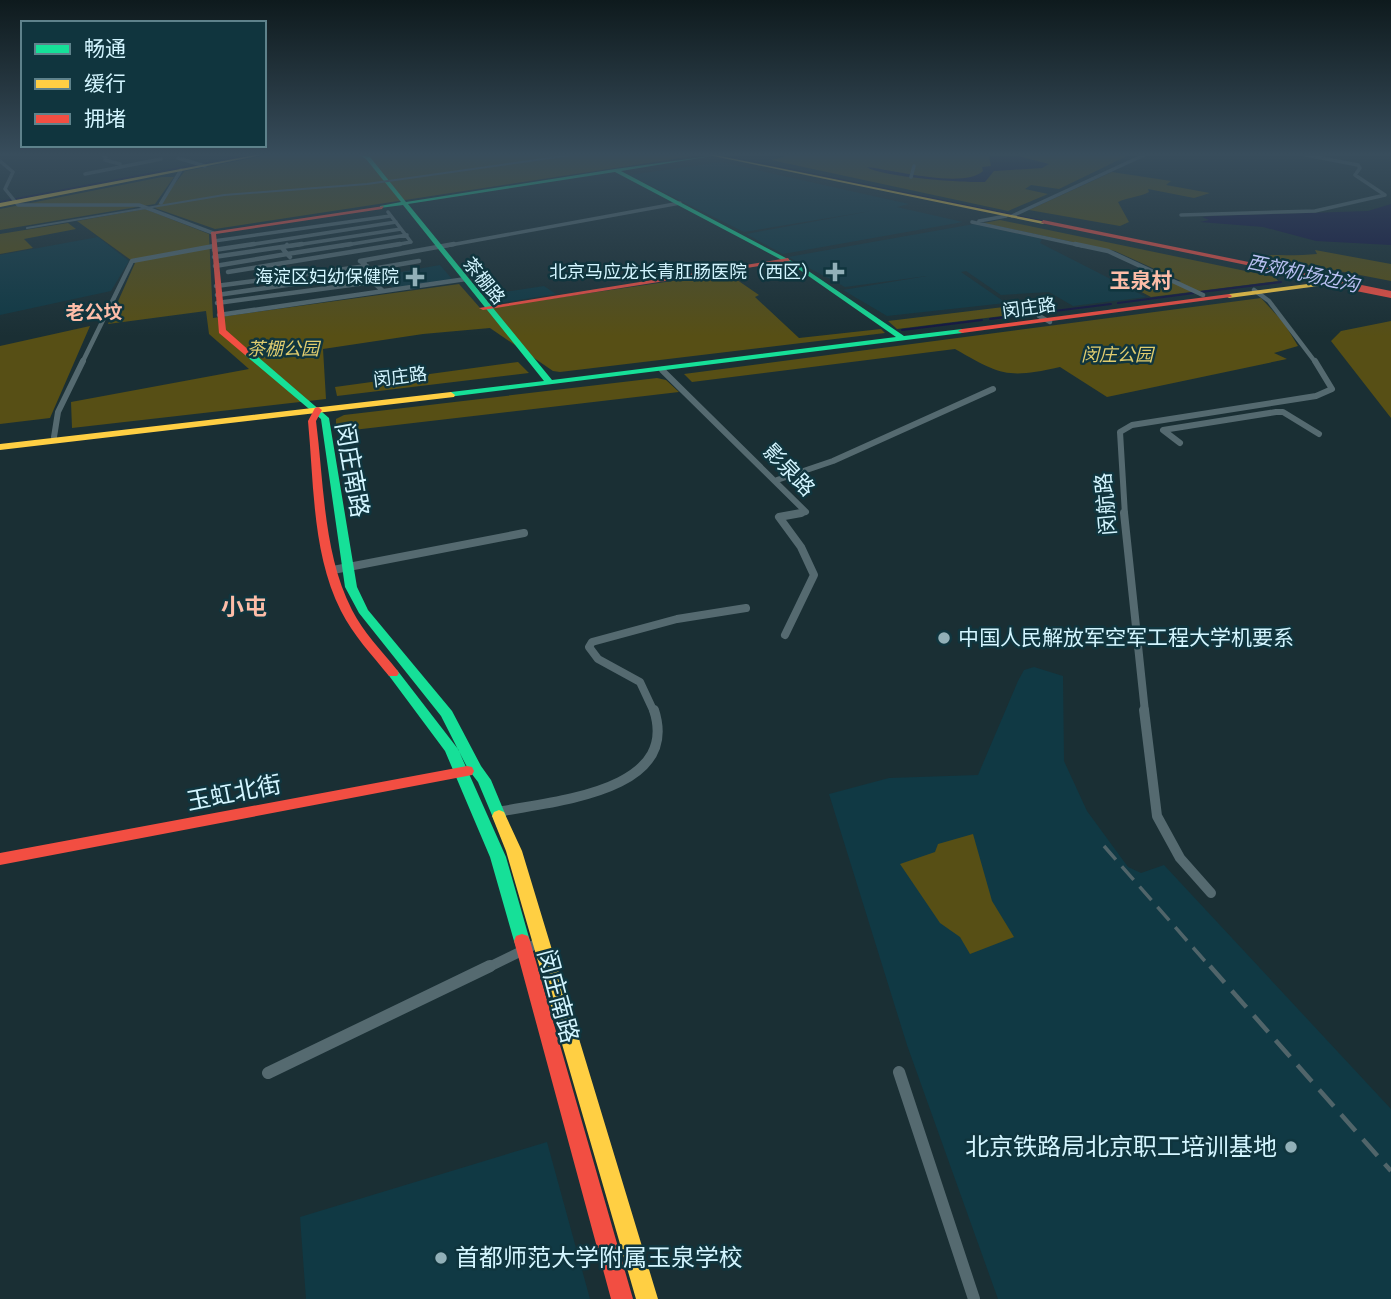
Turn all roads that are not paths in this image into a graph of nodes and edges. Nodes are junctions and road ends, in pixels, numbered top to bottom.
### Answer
1 (157, 216) edge
2 (341, 216) edge
3 (376, 216) edge
4 (390, 216) edge
5 (407, 216) edge
6 (609, 216) edge
7 (704, 216) edge
8 (1009, 216) edge
9 (1016, 216) edge
10 (396, 222) junction
11 (269, 229) junction
12 (401, 229) junction
13 (407, 235) junction
14 (281, 239) junction
15 (285, 247) junction
16 (432, 247) junction
17 (214, 249) junction
18 (288, 254) junction
19 (419, 261) dead end
20 (296, 262) junction
21 (792, 262) junction
22 (286, 264) junction
23 (365, 264) junction
24 (372, 269) junction
25 (228, 272) dead end
26 (297, 274) junction
27 (363, 274) junction
28 (463, 280) junction
29 (373, 282) junction
30 (1330, 283) junction
31 (383, 291) junction
32 (1257, 292) junction
33 (1200, 293) junction
34 (1391, 295) edge
35 (217, 300) junction
36 (486, 307) junction
37 (1044, 319) junction
38 (899, 336) junction
39 (802, 351) junction
40 (663, 372) junction
41 (548, 380) junction
42 (993, 389) dead end
43 (454, 396) junction
44 (315, 410) junction
45 (1319, 434) dead end
46 (55, 435) junction
47 (1180, 443) dead end
48 (0, 445) edge
49 (776, 480) junction
50 (524, 533) dead end
51 (347, 567) junction
52 (333, 570) junction
53 (746, 608) dead end
54 (785, 635) dead end
55 (475, 769) junction
56 (461, 772) junction
57 (498, 812) junction
58 (0, 859) edge
59 (1212, 893) dead end
60 (540, 942) junction
61 (524, 950) junction
62 (899, 1072) dead end
63 (268, 1073) dead end
64 (622, 1299) edge
65 (647, 1299) edge
66 (974, 1299) edge

1 - 17 street
2 - 11 street
3 - 11 street
4 - 10 street
5 - 16 street, 茶棚路
6 - 16 street
7 - 21 street
8 - 33 street
9 - 30 street
10 - 12 street
10 - 14 street
11 - 14 street
11 - 17 street
12 - 13 street
12 - 15 street
13 - 18 street
13 - 20 street
14 - 15 street
14 - 17 street
15 - 17 street
15 - 18 street
16 - 23 street
16 - 28 street, 茶棚路
17 - 18 street
17 - 35 street
17 - 46 street
18 - 20 street
19 - 24 street
20 - 22 street
21 - 36 street
21 - 38 street
22 - 25 street
22 - 26 street
23 - 24 street
23 - 26 street
24 - 27 street
26 - 35 street
27 - 29 street
27 - 35 street
28 - 31 street
28 - 36 street, 茶棚路
29 - 31 street
29 - 35 street
30 - 32 street, 闵庄路
30 - 34 street
31 - 35 street
32 - 33 street, 闵庄路
32 - 37 street, 闵庄路
32 - 59 street, 闵航路
33 - 37 street, 闵庄路
35 - 44 street
36 - 41 street, 茶棚路
37 - 38 street, 闵庄路
37 - 39 street, 闵庄路
38 - 39 street, 闵庄路
39 - 40 street, 闵庄路
39 - 41 street, 闵庄路
40 - 41 street, 闵庄路
40 - 43 street, 闵庄路
40 - 49 street, 影泉路
41 - 43 street, 闵庄路
41 - 44 street, 闵庄路
42 - 49 street
43 - 44 street, 闵庄路
44 - 46 street, 闵庄路
44 - 48 street, 闵庄路
44 - 51 street, 闵庄南路
44 - 52 street, 闵庄南路
45 - 47 street
46 - 48 street, 闵庄路
49 - 54 street, 影泉路
50 - 51 street
51 - 52 street
51 - 55 street, 闵庄南路
52 - 56 street, 闵庄南路
53 - 57 street
55 - 56 street, 玉虹北街
55 - 57 street, 闵庄南路
56 - 58 street, 玉虹北街
56 - 61 street, 闵庄南路
57 - 60 street, 闵庄南路
60 - 61 street
60 - 65 street, 闵庄南路
61 - 63 street
61 - 64 street, 闵庄南路
62 - 66 street

